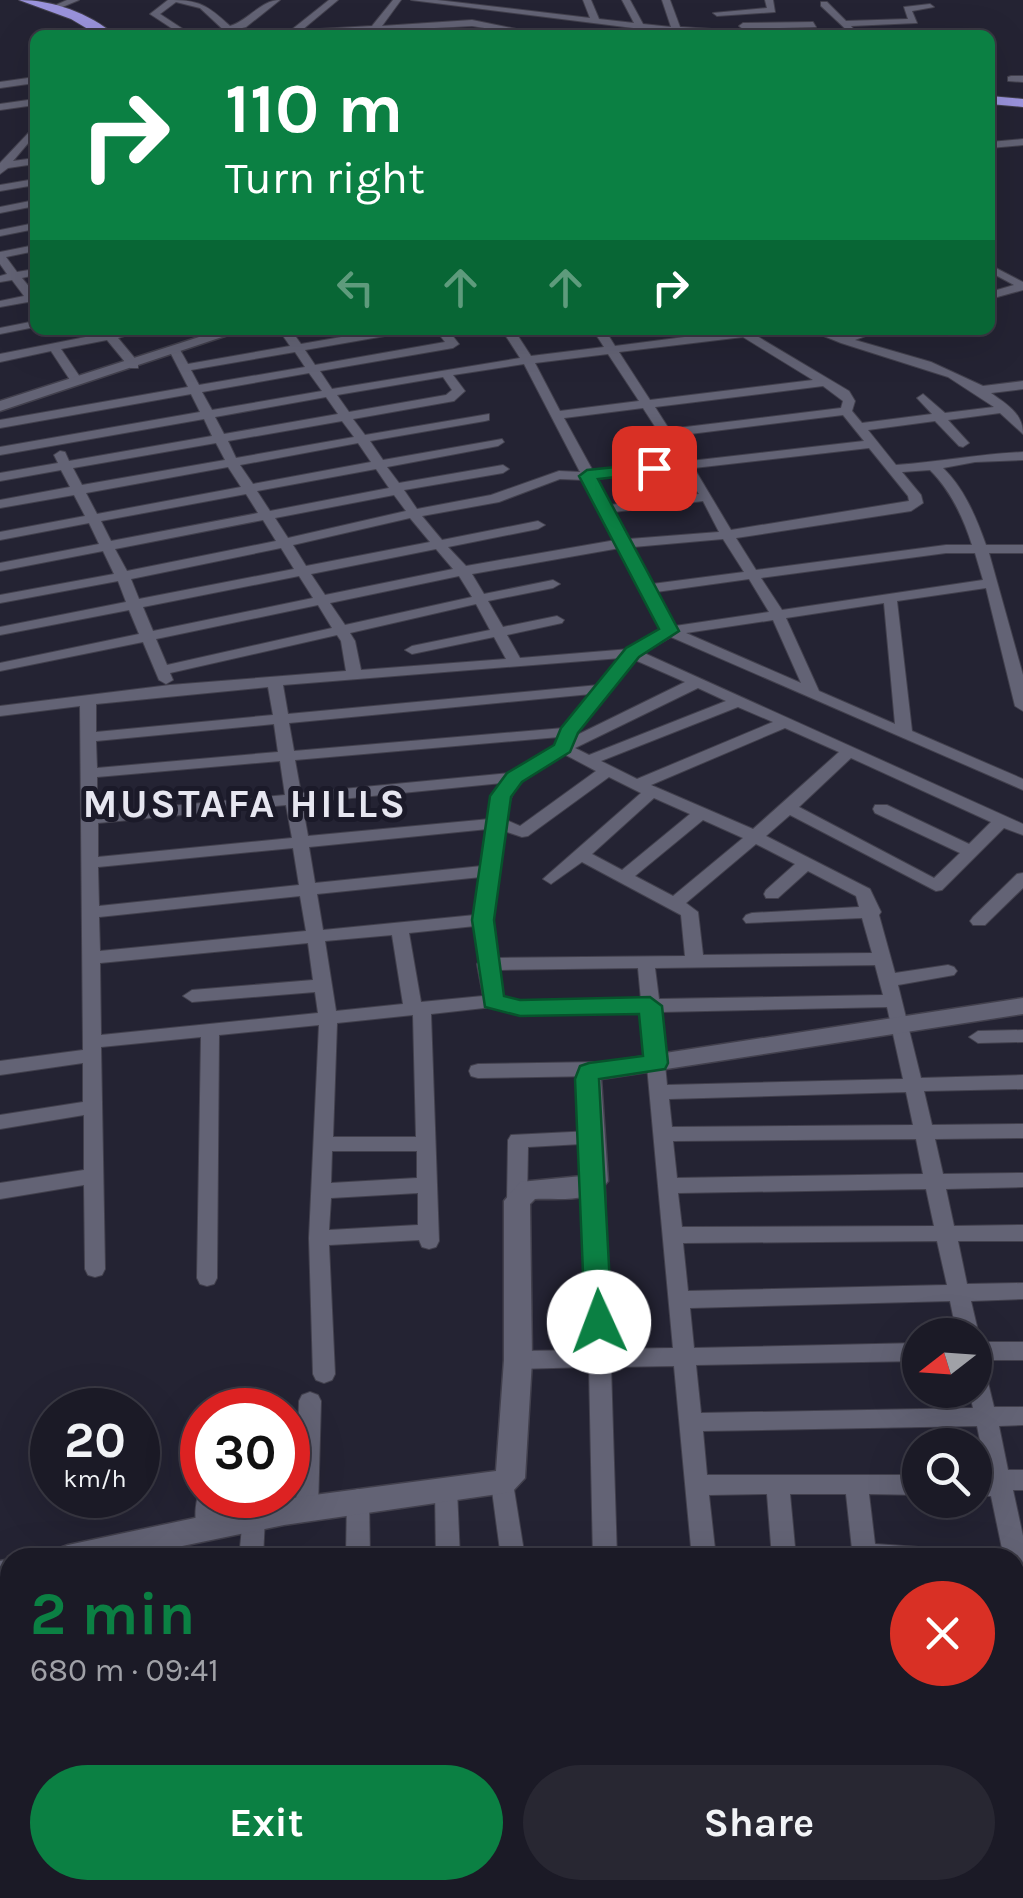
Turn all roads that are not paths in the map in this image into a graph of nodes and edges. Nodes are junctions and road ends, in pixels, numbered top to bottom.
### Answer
1 (26, 0) edge
2 (43, 0) edge
3 (75, 0) edge
4 (176, 0) edge
5 (276, 0) edge
6 (334, 0) edge
7 (397, 0) edge
8 (415, 0) edge
9 (587, 0) edge
10 (626, 0) edge
11 (666, 0) edge
12 (708, 0) edge
13 (770, 0) edge
14 (824, 4) dead end
15 (60, 6) junction
16 (872, 6) dead end
17 (930, 6) dead end
18 (718, 13) junction
19 (806, 13) dead end
20 (504, 20) dead end
21 (596, 20) junction
22 (890, 22) junction
23 (639, 24) junction
24 (844, 24) junction
25 (488, 26) junction
26 (100, 30) edge
27 (111, 30) edge
28 (180, 30) edge
29 (230, 30) edge
30 (235, 30) edge
31 (298, 30) edge
32 (373, 30) edge
33 (393, 30) edge
34 (480, 30) edge
35 (512, 30) edge
36 (666, 30) edge
37 (671, 30) edge
38 (729, 30) joint
39 (813, 30) edge
40 (850, 30) edge
41 (1011, 78) dead end
42 (1023, 79) edge
43 (30, 81) edge
44 (0, 86) edge
45 (995, 102) edge
46 (30, 103) edge
47 (1023, 104) edge
48 (0, 107) edge
49 (30, 134) edge
50 (1023, 142) edge
51 (995, 145) edge
52 (30, 161) edge
53 (2, 164) edge
54 (30, 183) edge
55 (0, 188) edge
56 (30, 205) edge
57 (0, 210) edge
58 (30, 227) edge
59 (0, 233) edge
60 (30, 249) edge
61 (0, 256) edge
62 (995, 271) edge
63 (30, 273) edge
64 (15, 276) junction
65 (0, 278) edge
66 (30, 294) edge
67 (995, 294) edge
68 (30, 300) edge
69 (0, 304) edge
70 (30, 325) edge
71 (0, 331) edge
72 (56, 335) edge
73 (115, 335) edge
74 (221, 335) edge
75 (288, 335) edge
76 (374, 335) edge
77 (446, 335) edge
78 (511, 335) edge
79 (602, 335) edge
80 (694, 335) edge
81 (730, 335) edge
82 (738, 335) edge
83 (833, 335) edge
84 (859, 335) edge
85 (110, 336) junction
86 (846, 339) junction
87 (702, 340) junction
88 (60, 346) junction
89 (297, 349) junction
90 (175, 350) junction
91 (610, 350) junction
92 (0, 358) edge
93 (528, 360) junction
94 (134, 365) junction
95 (185, 368) junction
96 (312, 370) junction
97 (446, 373) junction
98 (76, 380) junction
99 (827, 382) junction
100 (1023, 385) edge
101 (982, 390) junction
102 (197, 391) junction
103 (328, 393) junction
104 (35, 396) junction
105 (923, 398) dead end
106 (646, 404) junction
107 (0, 406) edge
108 (1006, 409) junction
109 (846, 411) junction
110 (210, 414) junction
111 (344, 415) junction
112 (555, 415) junction
113 (44, 417) junction
114 (940, 417) junction
115 (484, 418) dead end
116 (0, 424) edge
117 (858, 427) junction
118 (1023, 430) edge
119 (666, 433) junction
120 (222, 437) junction
121 (361, 440) junction
122 (53, 442) junction
123 (498, 442) dead end
124 (963, 443) dead end
125 (870, 444) junction
126 (0, 450) edge
127 (1023, 456) edge
128 (378, 463) junction
129 (233, 464) junction
130 (687, 464) junction
131 (65, 465) junction
132 (933, 466) junction
133 (503, 469) dead end
134 (892, 469) junction
135 (587, 476) junction
136 (0, 477) edge
137 (251, 489) junction
138 (396, 489) junction
139 (76, 491) junction
140 (707, 496) junction
141 (0, 504) edge
142 (608, 509) junction
143 (414, 513) junction
144 (268, 515) junction
145 (92, 520) junction
146 (538, 525) dead end
147 (0, 536) edge
148 (727, 536) junction
149 (286, 543) junction
150 (440, 544) junction
151 (107, 545) junction
152 (628, 545) junction
153 (980, 548) junction
154 (1023, 550) edge
155 (0, 567) edge
156 (463, 571) junction
157 (304, 572) junction
158 (752, 574) junction
159 (122, 576) junction
160 (553, 584) dead end
161 (989, 584) junction
162 (646, 589) junction
163 (890, 597) junction
164 (0, 599) edge
165 (480, 599) junction
166 (322, 600) junction
167 (136, 604) junction
168 (778, 613) junction
169 (557, 620) dead end
170 (341, 630) junction
171 (0, 631) edge
172 (670, 631) junction
173 (498, 632) junction
174 (150, 637) junction
175 (412, 650) dead end
176 (633, 652) junction
177 (515, 662) junction
178 (0, 667) edge
179 (162, 670) junction
180 (354, 675) junction
181 (275, 682) junction
182 (698, 682) junction
183 (170, 690) junction
184 (602, 690) junction
185 (812, 691) junction
186 (739, 700) junction
187 (88, 701) junction
188 (1023, 706) edge
189 (0, 711) edge
190 (281, 720) junction
191 (786, 722) junction
192 (904, 732) junction
193 (89, 737) junction
194 (566, 740) junction
195 (849, 751) junction
196 (286, 756) junction
197 (590, 760) junction
198 (608, 770) junction
199 (89, 773) junction
200 (515, 777) junction
201 (1023, 785) edge
202 (645, 789) junction
203 (292, 799) junction
204 (789, 808) junction
205 (882, 809) dead end
206 (702, 813) junction
207 (90, 819) junction
208 (1002, 820) junction
209 (497, 824) junction
210 (1023, 830) edge
211 (754, 836) junction
212 (299, 842) junction
213 (970, 852) junction
214 (581, 855) junction
215 (90, 863) junction
216 (807, 863) junction
217 (490, 871) junction
218 (623, 877) junction
219 (1023, 878) edge
220 (551, 879) dead end
221 (306, 890) junction
222 (772, 894) dead end
223 (674, 904) junction
224 (91, 912) junction
225 (872, 912) junction
226 (752, 919) dead end
227 (483, 920) junction
228 (980, 921) dead end
229 (400, 928) junction
230 (314, 936) junction
231 (91, 958) junction
232 (884, 960) junction
233 (695, 962) junction
234 (646, 963) junction
235 (486, 964) junction
236 (948, 971) dead end
237 (888, 980) junction
238 (322, 985) junction
239 (192, 996) dead end
240 (493, 1001) junction
241 (650, 1006) junction
242 (1023, 1006) edge
243 (417, 1009) junction
244 (897, 1012) junction
245 (328, 1018) junction
246 (210, 1030) junction
247 (1023, 1036) edge
248 (978, 1037) dead end
249 (92, 1048) junction
250 (656, 1063) junction
251 (0, 1068) edge
252 (597, 1069) junction
253 (478, 1071) dead end
254 (1023, 1082) edge
255 (913, 1083) junction
256 (659, 1092) junction
257 (93, 1107) junction
258 (0, 1122) edge
259 (922, 1131) junction
260 (1023, 1132) edge
261 (664, 1134) junction
262 (592, 1138) junction
263 (322, 1144) junction
264 (426, 1144) junction
265 (95, 1176) junction
266 (934, 1180) junction
267 (1023, 1180) edge
268 (595, 1181) junction
269 (427, 1186) junction
270 (669, 1186) junction
271 (320, 1191) junction
272 (0, 1192) edge
273 (518, 1201) junction
274 (1023, 1233) edge
275 (946, 1234) junction
276 (674, 1235) junction
277 (319, 1238) junction
278 (94, 1270) dead end
279 (207, 1278) dead end
280 (958, 1291) junction
281 (1023, 1291) edge
282 (681, 1300) junction
283 (964, 1318) edge
284 (1023, 1350) edge
285 (992, 1351) edge
286 (902, 1352) edge
287 (686, 1355) junction
288 (600, 1358) junction
289 (518, 1360) junction
290 (324, 1374) dead end
291 (983, 1408) edge
292 (1023, 1416) edge
293 (985, 1417) junction
294 (694, 1422) junction
295 (986, 1428) edge
296 (1023, 1480) edge
297 (502, 1483) junction
298 (778, 1484) junction
299 (856, 1484) junction
300 (992, 1484) edge
301 (700, 1485) junction
302 (902, 1485) edge
303 (446, 1489) junction
304 (992, 1490) edge
305 (358, 1499) junction
306 (310, 1507) edge
307 (208, 1518) edge
308 (249, 1518) edge
309 (254, 1518) edge
310 (207, 1526) junction
311 (156, 1546) edge
312 (252, 1548) edge
313 (358, 1548) edge
314 (448, 1548) edge
315 (511, 1548) edge
316 (605, 1548) edge
317 (703, 1548) edge
318 (783, 1548) edge
319 (864, 1548) edge
320 (1011, 1548) edge

1 - 26 highway
2 - 15 highway
3 - 15 street
4 - 28 street
4 - 29 street
5 - 30 street
6 - 31 street
7 - 32 street
8 - 21 street
9 - 21 street
10 - 23 street
11 - 37 street
12 - 18 street
13 - 18 street
14 - 24 street
15 - 27 highway
16 - 22 street
17 - 22 street
18 - 38 street
19 - 39 street
20 - 25 street
21 - 23 street
22 - 24 street
23 - 36 street
24 - 40 street
25 - 33 street
25 - 34 street
25 - 35 street
38 - 39 street
41 - 42 street
43 - 44 street
45 - 47 highway
46 - 48 street
49 - 53 street
50 - 51 street
52 - 53 street
54 - 55 street
56 - 57 street
58 - 59 street
60 - 61 street
61 - 64 street
62 - 67 street
63 - 64 street
64 - 65 street
64 - 66 street
68 - 69 street
70 - 71 street
72 - 88 street
73 - 85 street
74 - 90 street
75 - 89 street
76 - 89 street
77 - 96 street
78 - 93 street
79 - 91 street
80 - 87 street
81 - 87 street
82 - 99 street
83 - 86 street
84 - 86 street
85 - 88 street
85 - 94 street
86 - 101 street
87 - 91 street
88 - 92 street
88 - 98 street
89 - 95 street
89 - 96 street
90 - 94 street
90 - 95 street
91 - 93 street
91 - 106 street
93 - 97 street
93 - 112 street
94 - 98 street
95 - 102 street
96 - 102 street
96 - 103 street
97 - 103 street
97 - 111 street
98 - 104 street
99 - 106 street
99 - 109 street
100 - 101 street
101 - 108 street
102 - 110 street
102 - 113 street
103 - 110 street
103 - 111 street
104 - 107 street
104 - 113 street
105 - 114 street
106 - 112 street
106 - 119 street
108 - 114 street
108 - 118 street
109 - 117 street
109 - 119 street
110 - 120 street
110 - 122 street
111 - 120 street
111 - 121 street
112 - 135 street
113 - 116 street
113 - 122 street
114 - 117 street
114 - 124 street
115 - 121 street
117 - 125 street
119 - 130 street
120 - 129 street
120 - 131 street
121 - 128 street
121 - 129 street
122 - 126 street
122 - 131 street
123 - 128 street
125 - 130 street
125 - 134 street
127 - 132 street
128 - 137 street
128 - 138 street
129 - 137 street
129 - 139 street
130 - 135 street
130 - 140 street
131 - 136 street
131 - 139 street
132 - 134 street
132 - 153 street
133 - 138 street
134 - 148 street
135 - 142 street
135 - 143 street
137 - 144 street
137 - 145 street
138 - 143 street
138 - 144 street
139 - 141 street
139 - 145 street
140 - 142 street
140 - 148 street
142 - 152 street
143 - 149 street
143 - 150 street
144 - 149 street
144 - 151 street
145 - 147 street
145 - 151 street
146 - 150 street
148 - 152 street
148 - 158 street
149 - 157 street
149 - 159 street
150 - 156 street
150 - 157 street
151 - 155 street
151 - 159 street
152 - 156 street
152 - 162 street
153 - 154 street
153 - 158 street
153 - 161 street
156 - 165 street
156 - 166 street
157 - 166 street
157 - 167 street
158 - 162 street
158 - 168 street
159 - 164 street
159 - 167 street
160 - 165 street
161 - 163 street
161 - 188 street
162 - 172 street
163 - 168 street
163 - 192 street
165 - 170 street
165 - 173 street
166 - 170 street
166 - 174 street
167 - 171 street
167 - 174 street
168 - 172 street
168 - 185 street
169 - 173 street
170 - 179 street
170 - 180 street
172 - 176 street
172 - 185 street
173 - 175 street
173 - 177 street
174 - 178 street
174 - 179 street
176 - 177 street
176 - 182 street
176 - 184 street
177 - 180 street
179 - 183 street
180 - 181 street
181 - 183 street
181 - 190 street
182 - 186 street
182 - 194 street
183 - 187 street
184 - 190 street
184 - 194 street
185 - 192 street
186 - 191 street
186 - 197 street
187 - 189 street
187 - 193 street
190 - 193 street
190 - 196 street
191 - 195 street
191 - 202 street
192 - 201 street
193 - 199 street
194 - 196 street
194 - 197 street
194 - 200 street
195 - 204 street
195 - 208 street
196 - 199 street
196 - 203 street
197 - 198 street
198 - 202 street
198 - 209 street
199 - 207 street
200 - 203 street
200 - 209 street
202 - 206 street
202 - 214 street
203 - 207 street
203 - 212 street
204 - 211 street
204 - 213 street
205 - 213 street
206 - 211 street
206 - 218 street
207 - 215 street
208 - 210 street
208 - 213 street
209 - 212 street
209 - 217 street
211 - 216 street
211 - 223 street
212 - 215 street
212 - 221 street
214 - 218 street
214 - 220 street
215 - 224 street
216 - 222 street
216 - 225 street
217 - 221 street
217 - 227 street
218 - 223 street
219 - 228 street
221 - 224 street
221 - 230 street
223 - 233 street
224 - 231 street
225 - 226 street
225 - 232 street
227 - 229 street
227 - 235 street
229 - 230 street
229 - 243 street
230 - 231 street
230 - 238 street
231 - 249 street
232 - 233 street
232 - 237 street
233 - 234 street
234 - 235 street
234 - 241 street
235 - 240 street
236 - 237 street
237 - 244 street
238 - 239 street
238 - 245 street
240 - 241 street
240 - 243 street
241 - 244 street
241 - 250 street
242 - 244 street
243 - 245 street
243 - 264 street
244 - 250 street
244 - 255 street
245 - 246 street
245 - 263 street
246 - 249 street
246 - 279 street
247 - 248 street
249 - 251 street
249 - 257 street
250 - 252 street
250 - 256 street
252 - 253 street
252 - 262 street
254 - 255 street
255 - 256 street
255 - 259 street
256 - 261 street
257 - 258 street
257 - 265 street
259 - 260 street
259 - 261 street
259 - 266 street
261 - 270 street
262 - 268 street
262 - 273 street
263 - 264 street
263 - 271 street
264 - 269 street
265 - 272 street
265 - 278 street
266 - 267 street
266 - 270 street
266 - 275 street
268 - 273 street
268 - 288 street
269 - 271 street
269 - 277 street
270 - 276 street
271 - 277 street
273 - 289 street
274 - 275 street
275 - 276 street
275 - 280 street
276 - 282 street
277 - 290 street
280 - 281 street
280 - 282 street
280 - 283 street
282 - 287 street
284 - 285 street
286 - 287 street
287 - 288 street
287 - 294 street
288 - 289 street
288 - 316 street
289 - 297 street
291 - 293 street
292 - 293 street
293 - 294 street
293 - 295 street
294 - 301 street
296 - 300 street
297 - 303 street
297 - 315 street
298 - 299 street
298 - 301 street
298 - 318 street
299 - 302 street
299 - 319 street
301 - 317 street
303 - 305 street
303 - 314 street
304 - 320 street
305 - 306 street
305 - 313 street
307 - 310 street
308 - 310 street
309 - 312 street
310 - 311 street

